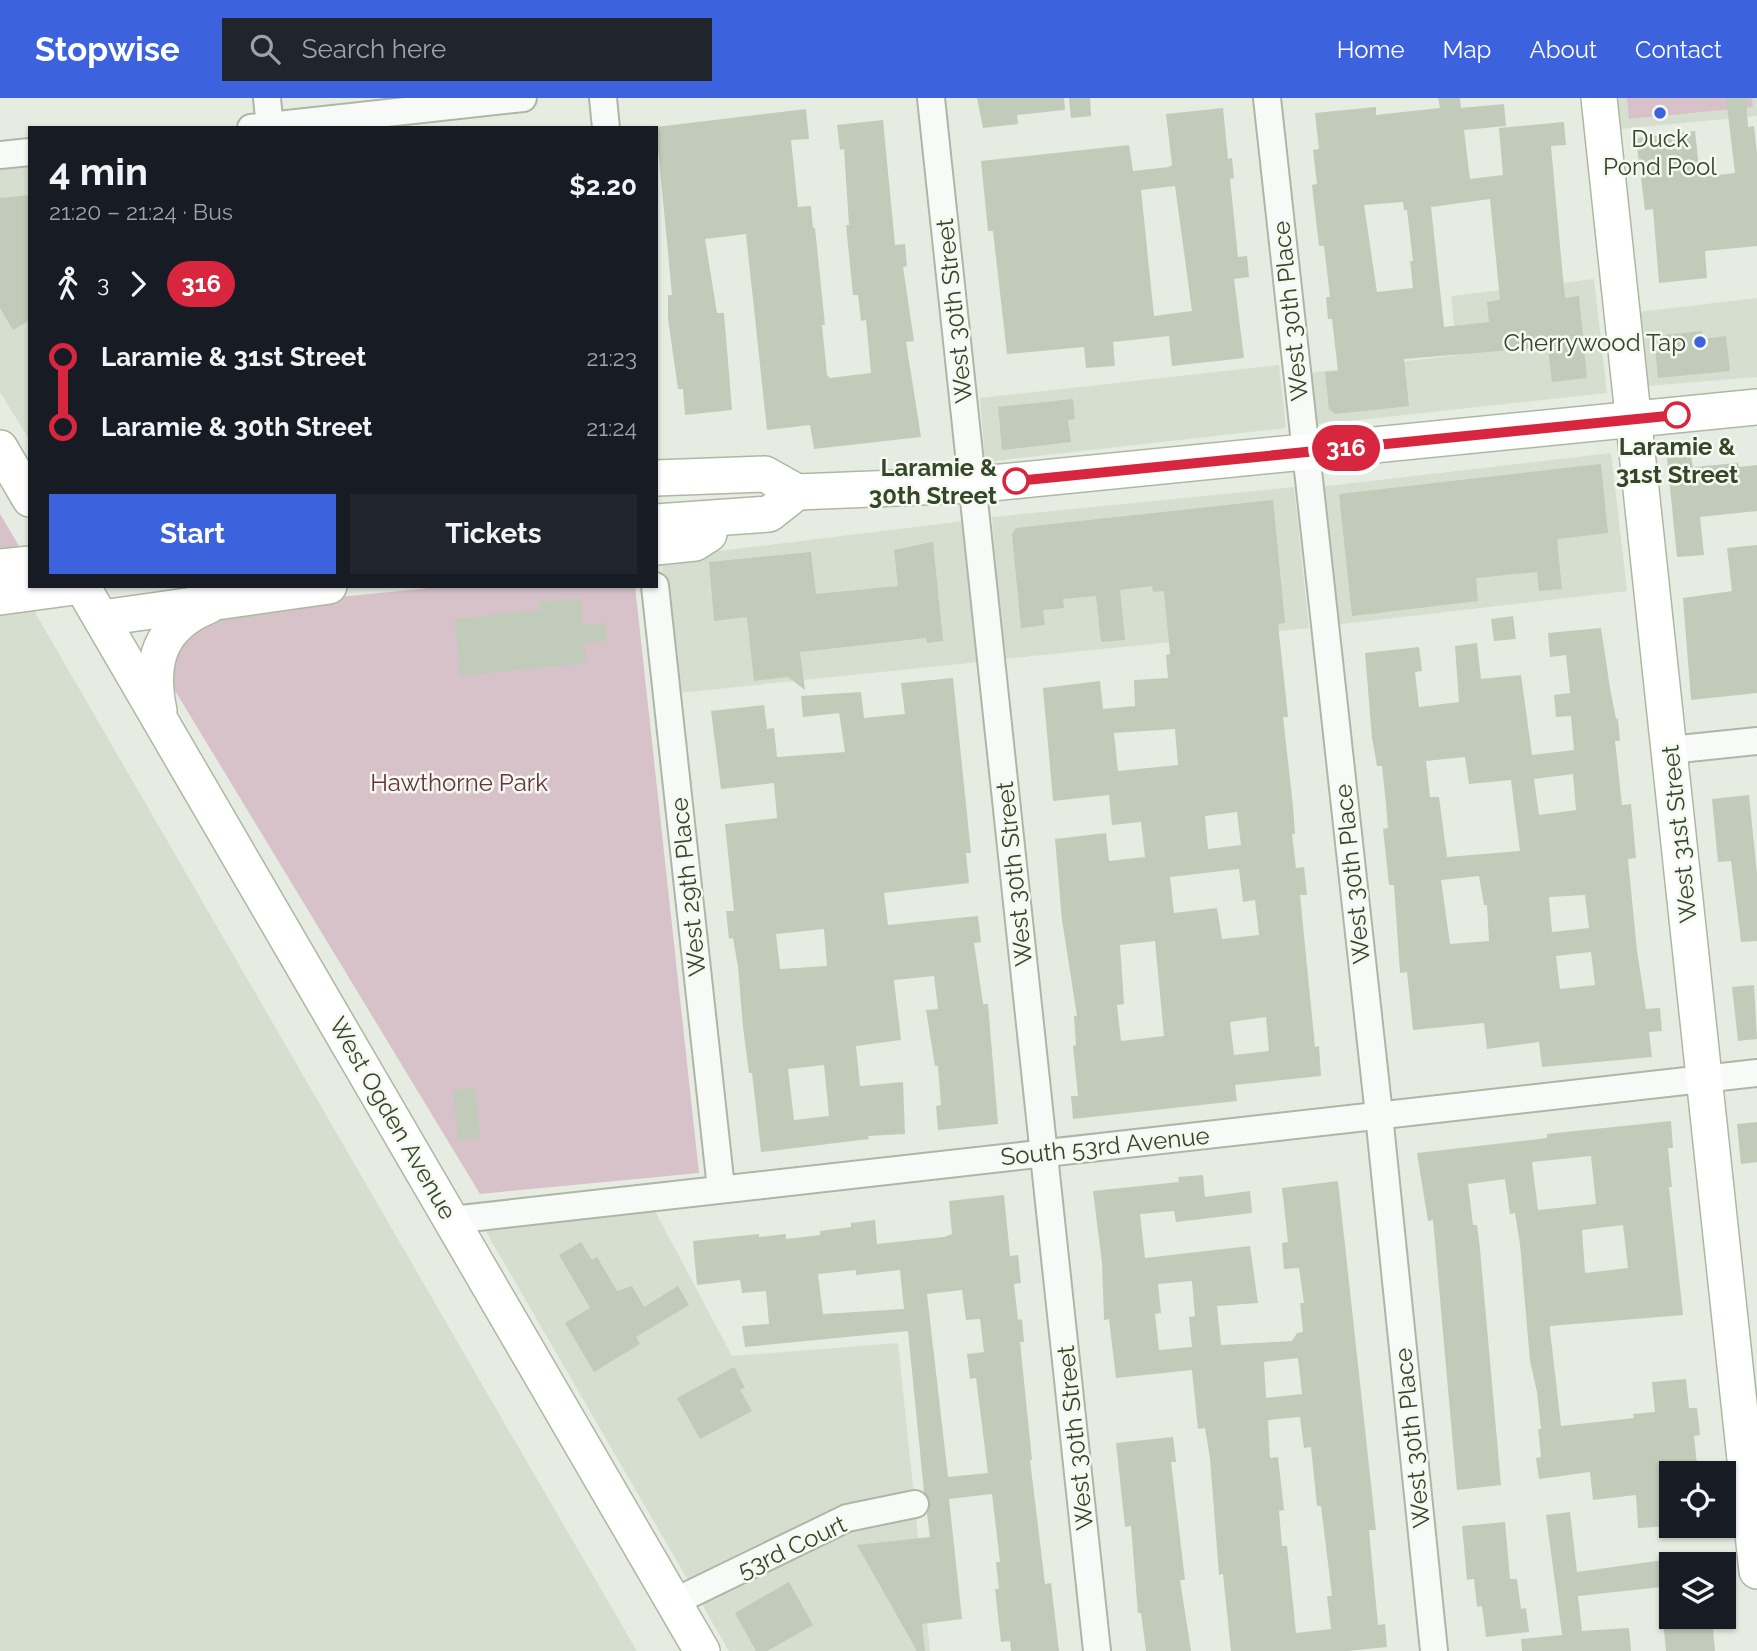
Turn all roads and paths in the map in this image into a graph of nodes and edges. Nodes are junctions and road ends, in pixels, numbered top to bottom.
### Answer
1 (267, 98) edge
2 (523, 98) edge
3 (603, 98) edge
4 (931, 98) edge
5 (1267, 98) edge
6 (1599, 98) edge
7 (263, 126) edge
8 (272, 126) edge
9 (606, 126) edge
10 (28, 152) edge
11 (0, 155) edge
12 (1757, 407) edge
13 (1635, 419) junction
14 (0, 448) edge
15 (1304, 452) junction
16 (658, 478) edge
17 (972, 485) junction
18 (797, 492) junction
19 (28, 496) edge
20 (735, 518) junction
21 (658, 522) edge
22 (658, 547) edge
23 (28, 564) edge
24 (0, 568) edge
25 (67, 588) edge
26 (83, 588) edge
27 (314, 588) edge
28 (655, 588) edge
29 (0, 597) edge
30 (220, 601) junction
31 (102, 618) junction
32 (160, 718) junction
33 (1757, 741) edge
34 (1670, 750) junction
35 (1757, 1073) edge
36 (1705, 1079) junction
37 (1379, 1115) junction
38 (1045, 1153) junction
39 (721, 1188) junction
40 (452, 1220) junction
41 (1749, 1414) edge
42 (915, 1504) dead end
43 (1757, 1571) edge
44 (674, 1602) junction
45 (702, 1651) edge
46 (1097, 1651) edge
47 (1434, 1651) edge

1 - 7 street
2 - 8 street
3 - 9 street
4 - 17 street, West 30th Street
5 - 15 street, West 30th Place
6 - 13 main road, West 31st Street
10 - 11 street
12 - 13 main road
13 - 15 main road
13 - 34 main road, West 31st Street
14 - 19 main road
15 - 17 main road
15 - 37 street, West 30th Place
16 - 18 main road
17 - 18 main road
17 - 38 street, West 30th Street
18 - 20 main road
20 - 21 main road
20 - 22 main road
23 - 24 main road
25 - 29 main road
26 - 31 main road, West Ogden Avenue
27 - 30 main road
28 - 39 street, West 29th Place
30 - 31 main road
30 - 32 main road
31 - 32 main road, West Ogden Avenue
32 - 40 main road, West Ogden Avenue
33 - 34 street
34 - 36 main road, West 31st Street
35 - 36 street, South 53rd Avenue
36 - 37 street, South 53rd Avenue
36 - 41 main road, West 31st Street
37 - 38 street, South 53rd Avenue
37 - 47 street, West 30th Place
38 - 39 street, South 53rd Avenue
38 - 46 street, West 30th Street
39 - 40 street, South 53rd Avenue
40 - 44 main road, West Ogden Avenue
41 - 43 main road, West 31st Street
42 - 44 street, 53rd Court
44 - 45 main road, West Ogden Avenue

